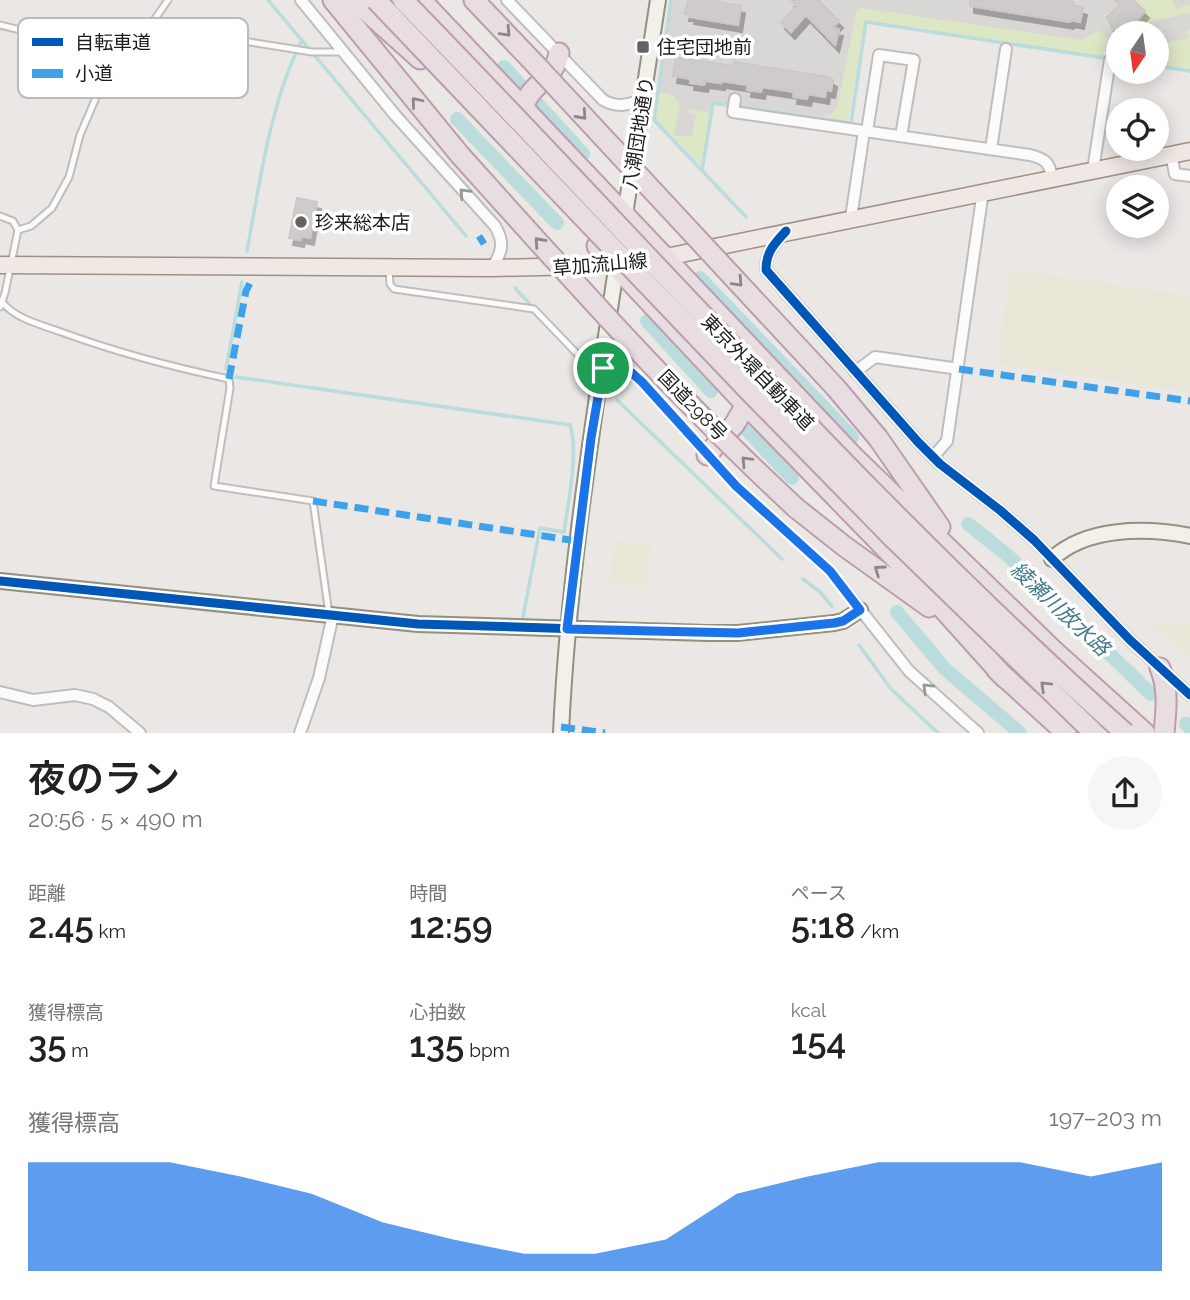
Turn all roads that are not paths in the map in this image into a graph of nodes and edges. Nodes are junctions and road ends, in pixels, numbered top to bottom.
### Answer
1 (168, 0) edge
2 (302, 0) edge
3 (333, 0) edge
4 (354, 0) edge
5 (376, 0) edge
6 (402, 0) edge
7 (421, 0) edge
8 (474, 0) edge
9 (507, 0) edge
10 (659, 0) edge
11 (156, 18) edge
12 (0, 25) edge
13 (18, 29) edge
14 (248, 42) edge
15 (1006, 49) dead end
16 (345, 52) junction
17 (559, 53) junction
18 (1106, 84) edge
19 (96, 98) edge
20 (645, 99) junction
21 (735, 99) dead end
22 (523, 109) junction
23 (865, 131) junction
24 (901, 136) junction
25 (991, 149) junction
26 (1190, 150) edge
27 (1171, 155) junction
28 (1093, 170) junction
29 (1190, 176) edge
30 (1052, 179) junction
31 (983, 191) junction
32 (625, 215) junction
33 (0, 216) edge
34 (851, 218) junction
35 (18, 230) junction
36 (786, 231) junction
37 (664, 257) junction
38 (6, 265) edge
39 (617, 266) junction
40 (389, 267) junction
41 (492, 268) junction
42 (1, 305) edge
43 (959, 369) junction
44 (855, 372) junction
45 (601, 375) junction
46 (746, 405) junction
47 (707, 455) junction
48 (933, 457) junction
49 (1190, 536) edge
50 (1052, 559) junction
51 (962, 560) junction
52 (0, 580) edge
53 (860, 610) junction
54 (331, 615) junction
55 (567, 629) junction
56 (1160, 668) junction
57 (1005, 678) junction
58 (0, 692) edge
59 (1190, 695) edge
60 (140, 733) edge
61 (300, 733) edge
62 (561, 733) edge
63 (978, 733) edge
64 (1066, 733) edge
65 (1094, 733) edge
66 (1125, 733) edge
67 (1145, 733) edge
68 (1164, 733) edge

1 - 11 lane
2 - 16 street
57 -> 3 highway, 国道298号, bridge
4 - 39 highway, 国道298号
65 -> 5 highway, 東京外環自動車道, bridge
6 - 66 highway, 東京外環自動車道, bridge
7 - 22 highway
8 -> 51 highway, bridge
9 - 17 street
10 - 20 street, 八潮団地通り
12 - 13 lane
14 - 16 lane
15 - 25 street
41 -> 16 street
17 - 20 street
17 - 22 highway
18 - 28 street
19 - 35 lane
20 - 32 street, 八潮団地通り
21 - 23 street
22 - 32 highway
23 - 24 street
23 - 24 street
23 - 34 street
24 - 25 street
25 - 30 street
26 - 27 main road, 草加流山線
27 - 28 main road, 草加流山線
27 - 29 street
28 - 30 main road, 草加流山線
30 - 31 main road, 草加流山線
31 - 34 main road, 草加流山線
31 - 43 street
32 - 37 highway
32 - 39 street, 八潮団地通り
33 - 35 lane
34 - 36 main road, 草加流山線
35 - 38 lane
36 - 37 main road, 草加流山線
36 - 44 street
37 - 39 main road, 草加流山線
37 - 51 highway
38 - 40 main road, 草加流山線
38 - 42 lane
39 - 41 main road, 草加流山線
39 - 45 street, 八潮団地通り
39 - 46 highway, 国道298号
40 - 41 main road, 草加流山線
40 - 45 lane
42 - 54 lane
43 - 44 street
43 - 48 street
44 - 48 street
45 - 47 street
45 - 55 street, 八潮団地通り
46 - 47 highway
46 - 57 highway, 国道298号
47 - 53 street
48 - 50 street
49 - 50 street
50 - 56 street
51 - 67 highway
52 - 54 street
53 - 55 street
63 -> 53 street
54 - 55 street
54 - 61 street
55 - 62 street, 八潮団地通り
56 - 59 street
56 - 68 highway
57 - 64 highway, 国道298号
58 - 60 street

